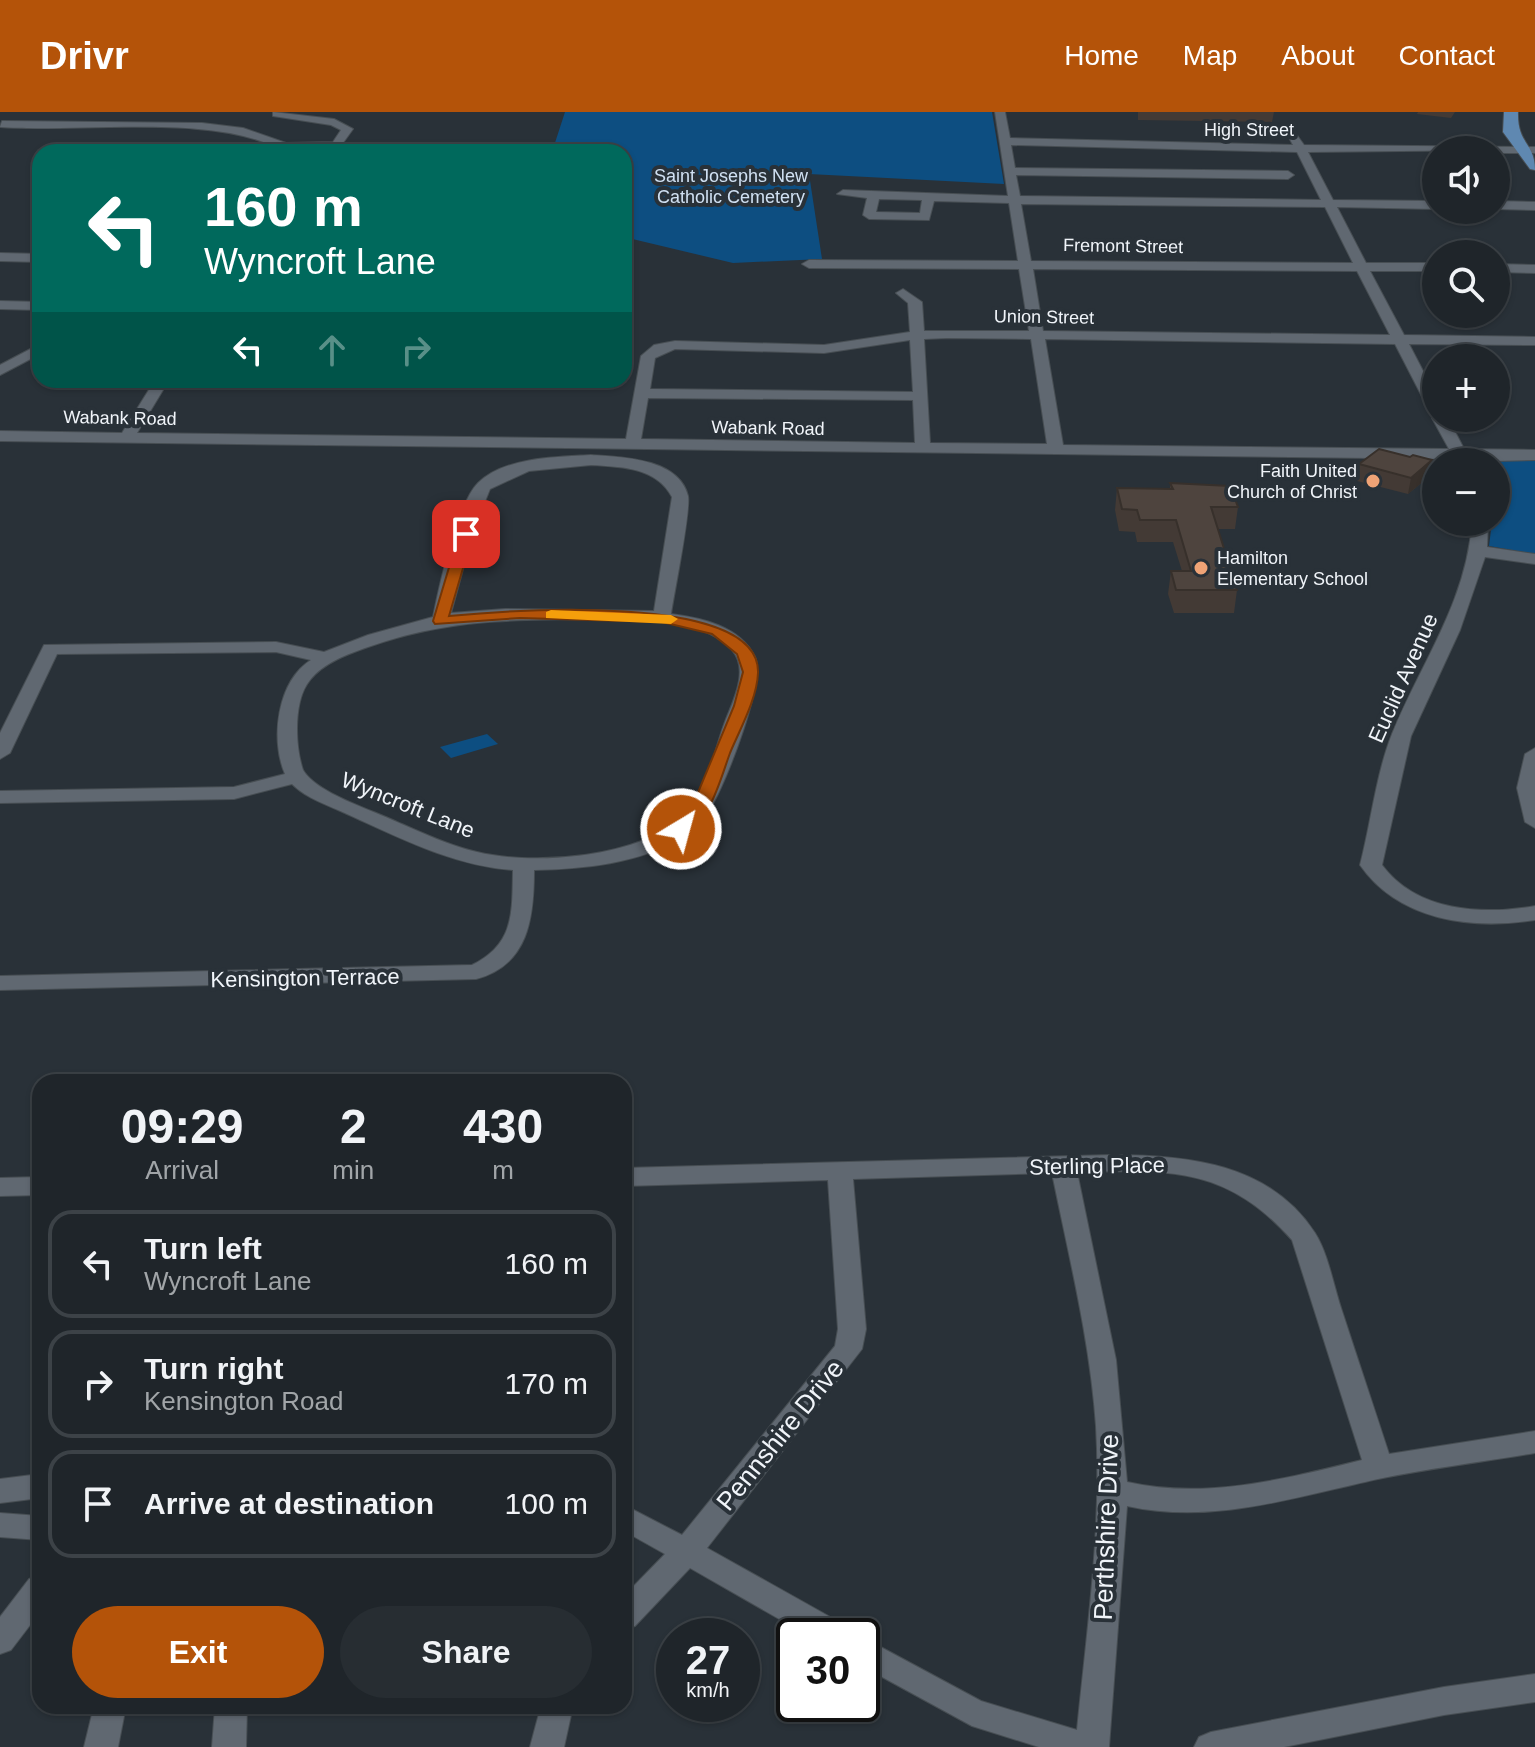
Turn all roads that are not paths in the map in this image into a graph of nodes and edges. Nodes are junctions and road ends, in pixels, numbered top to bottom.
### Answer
1 (15, 112) edge
2 (1000, 112) edge
3 (1511, 112) edge
4 (277, 114) dead end
5 (1, 125) edge
6 (1291, 130) dead end
7 (1004, 141) junction
8 (281, 144) edge
9 (337, 144) edge
10 (1300, 148) junction
11 (1422, 149) edge
12 (1529, 150) edge
13 (1535, 166) edge
14 (1009, 171) junction
15 (1288, 175) dead end
16 (843, 194) dead end
17 (874, 195) junction
18 (929, 196) junction
19 (1015, 200) junction
20 (1329, 204) junction
21 (1422, 205) edge
22 (1510, 205) edge
23 (1535, 206) edge
24 (0, 257) edge
25 (32, 258) edge
26 (1025, 262) junction
27 (809, 264) dead end
28 (1361, 267) junction
29 (1422, 267) edge
30 (1510, 268) edge
31 (1535, 269) edge
32 (903, 293) dead end
33 (0, 305) edge
34 (32, 306) edge
35 (915, 335) junction
36 (1036, 335) junction
37 (1399, 340) junction
38 (1535, 341) edge
39 (32, 352) edge
40 (3, 367) edge
41 (1422, 384) edge
42 (157, 388) edge
43 (641, 393) junction
44 (918, 396) junction
45 (0, 436) edge
46 (126, 438) junction
47 (512, 444) junction
48 (532, 445) junction
49 (632, 446) junction
50 (923, 449) junction
51 (1056, 450) junction
52 (1535, 455) edge
53 (1510, 456) edge
54 (1422, 457) edge
55 (527, 465) junction
56 (506, 472) junction
57 (1480, 536) edge
58 (1479, 551) junction
59 (1535, 559) edge
60 (662, 618) junction
61 (441, 621) junction
62 (326, 658) junction
63 (0, 753) edge
64 (1535, 754) edge
65 (296, 777) junction
66 (0, 797) edge
67 (1535, 822) edge
68 (524, 862) junction
69 (1535, 913) edge
70 (0, 983) edge
71 (1063, 1167) junction
72 (840, 1172) junction
73 (632, 1177) edge
74 (32, 1186) edge
75 (0, 1187) edge
76 (1535, 1442) edge
77 (1379, 1467) junction
78 (32, 1487) edge
79 (0, 1491) edge
80 (1113, 1491) junction
81 (632, 1521) edge
82 (0, 1525) edge
83 (32, 1527) edge
84 (687, 1551) junction
85 (32, 1599) edge
86 (632, 1609) edge
87 (805, 1618) edge
88 (0, 1641) edge
89 (880, 1660) edge
90 (1535, 1688) edge
91 (108, 1714) edge
92 (231, 1714) edge
93 (555, 1714) edge
94 (101, 1747) edge
95 (229, 1747) edge
96 (547, 1747) edge
97 (1086, 1747) edge
98 (1092, 1747) edge
99 (1211, 1747) edge

1 - 5 street
2 - 7 street
3 - 12 main road
4 - 9 street
5 - 8 street
6 - 10 street
7 - 10 street, High Street
7 - 14 street
10 - 11 street, High Street
10 - 20 street
12 - 13 main road
14 - 15 street
14 - 19 street
16 - 17 street
17 - 18 street
17 - 18 street
18 - 19 street
19 - 20 street
19 - 26 street
20 - 21 street
20 - 28 street
22 - 23 street
24 - 25 street
26 - 27 street, Fremont Street
26 - 28 street, Fremont Street
26 - 36 street
28 - 29 street, Fremont Street
28 - 37 street
30 - 31 street
32 - 35 street
33 - 34 street
35 - 36 street, Union Street
35 - 43 street, Union Street
35 - 44 street
36 - 37 street, Union Street
36 - 51 street
37 - 38 street, Union Street
37 - 41 street
39 - 40 street
42 - 46 street
43 - 44 street
43 - 49 street, Union Street
44 - 50 street
45 - 46 street, Wabank Road
46 - 47 street, Wabank Road
47 - 48 street, Wabank Road
47 - 56 street
48 - 49 street, Wabank Road
48 - 55 street
49 - 50 street, Wabank Road
50 - 51 street, Wabank Road
51 - 54 street, Wabank Road
52 - 53 street, Wabank Road
55 - 56 street
55 - 60 street
56 - 61 street
57 - 58 street, Euclid Avenue
58 - 59 street
58 - 69 street, Euclid Avenue
60 - 61 street, Wyncroft Lane
60 - 68 street, Wyncroft Lane
61 - 62 street, Wyncroft Lane
62 - 63 street
62 - 65 street, Wyncroft Lane
64 - 67 street
65 - 66 street
65 - 68 street, Wyncroft Lane
68 - 70 street, Kensington Terrace
71 - 72 street, Sterling Place
71 - 77 street, Sterling Place
71 - 80 street, Perthshire Drive
72 - 73 street, Sterling Place
72 - 84 street, Pennshire Drive
74 - 75 street
76 - 77 street
77 - 80 street
78 - 79 street
80 - 98 street, Perthshire Drive
81 - 84 street
82 - 83 street
84 - 86 street, Pennshire Drive
84 - 87 street
85 - 88 street
89 - 97 street
90 - 99 street
91 - 94 street
92 - 95 street
93 - 96 street

